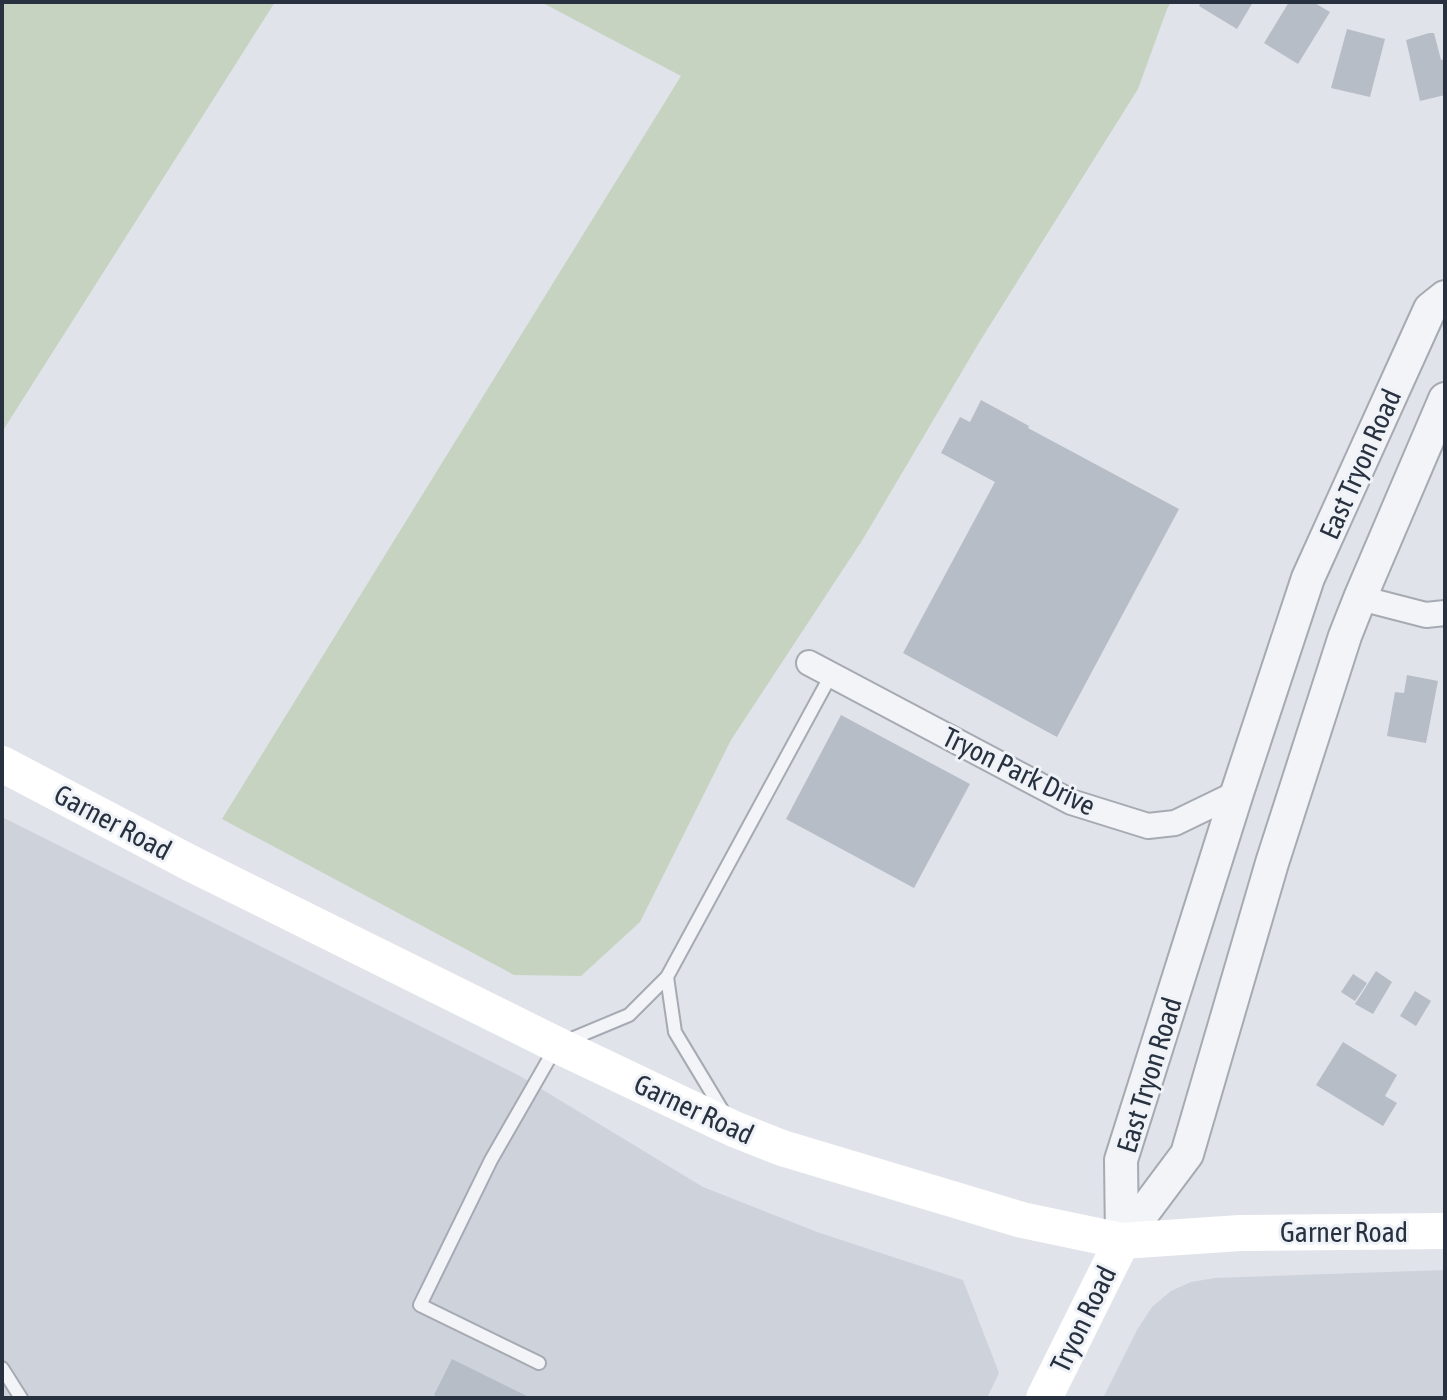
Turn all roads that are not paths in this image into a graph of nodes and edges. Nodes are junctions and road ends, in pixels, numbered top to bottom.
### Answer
1 (1445, 297) edge
2 (1445, 399) edge
3 (1360, 598) junction
4 (1445, 613) edge
5 (809, 663) dead end
6 (831, 675) junction
7 (2, 764) edge
8 (1237, 793) junction
9 (667, 977) junction
10 (557, 1045) junction
11 (734, 1129) junction
12 (1445, 1231) edge
13 (1122, 1241) junction
14 (539, 1363) dead end
15 (2, 1368) edge
16 (21, 1398) edge
17 (1044, 1398) edge

1 - 8 street, East Tryon Road
2 - 3 street, East Tryon Road
3 - 4 street
3 - 13 street, East Tryon Road
5 - 6 street, Tryon Park Drive
6 - 8 street, Tryon Park Drive
6 - 9 lane
7 - 10 main road, Garner Road
8 - 13 street, East Tryon Road
9 - 10 lane
9 - 11 lane
10 - 11 main road, Garner Road
10 - 14 lane
11 - 13 main road, Garner Road
12 - 13 main road, Garner Road
13 - 17 main road, Tryon Road
15 - 16 lane

